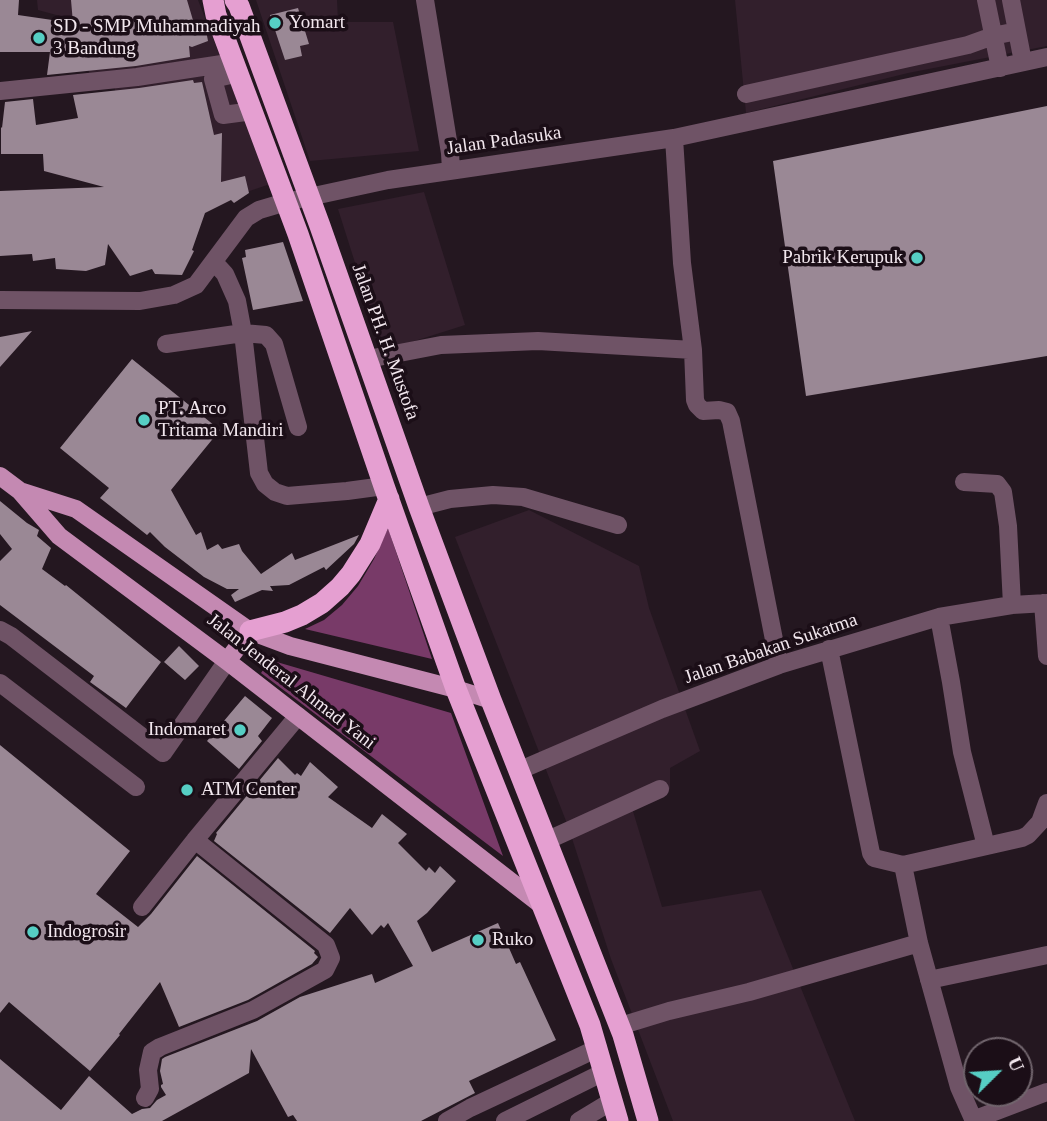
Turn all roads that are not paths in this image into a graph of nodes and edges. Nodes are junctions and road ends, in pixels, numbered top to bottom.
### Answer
1 (213, 0) edge
2 (234, 0) edge
3 (425, 0) edge
4 (986, 0) edge
5 (1010, 0) edge
6 (993, 36) junction
7 (1020, 48) junction
8 (1047, 57) edge
9 (998, 62) junction
10 (237, 68) junction
11 (0, 91) edge
12 (746, 94) dead end
13 (253, 111) junction
14 (674, 138) junction
15 (451, 170) junction
16 (309, 197) junction
17 (286, 202) junction
18 (214, 262) junction
19 (0, 300) edge
20 (243, 333) junction
21 (166, 344) dead end
22 (693, 350) junction
23 (368, 359) junction
24 (298, 427) dead end
25 (0, 476) edge
26 (964, 482) dead end
27 (20, 491) junction
28 (386, 492) junction
29 (419, 507) junction
30 (618, 525) dead end
31 (1045, 603) edge
32 (1012, 605) junction
33 (939, 617) junction
34 (0, 630) edge
35 (250, 631) junction
36 (829, 649) junction
37 (1047, 656) edge
38 (227, 661) junction
39 (779, 665) junction
40 (0, 682) edge
41 (456, 689) junction
42 (491, 700) junction
43 (298, 716) junction
44 (518, 771) junction
45 (136, 787) dead end
46 (660, 789) dead end
47 (1047, 803) edge
48 (195, 839) junction
49 (546, 841) junction
50 (986, 846) junction
51 (903, 865) junction
52 (540, 904) junction
53 (142, 907) dead end
54 (919, 943) junction
55 (1047, 955) edge
56 (929, 980) junction
57 (620, 1026) junction
58 (598, 1048) junction
59 (604, 1072) junction
60 (1047, 1092) edge
61 (145, 1098) dead end
62 (615, 1111) edge
63 (447, 1121) edge
64 (505, 1121) edge
65 (579, 1121) edge
66 (648, 1121) edge
67 (974, 1121) edge

1 - 10 highway
2 - 16 highway, Jalan PH. H. Mustofa
3 - 15 street
4 - 6 street
5 - 7 street
6 - 7 street
6 - 9 street
6 - 12 street
7 - 8 street, Jalan Padasuka
7 - 9 street, Jalan Padasuka
9 - 14 street, Jalan Padasuka
10 - 11 street
10 - 13 highway
10 - 13 street
13 - 17 highway
14 - 15 street, Jalan Padasuka
14 - 22 street
15 - 16 street, Jalan Padasuka
16 - 17 street, Jalan Padasuka
16 - 23 highway, Jalan PH. H. Mustofa
17 - 18 street, Jalan Padasuka
17 - 28 highway
18 - 19 street, Jalan Padasuka
18 - 20 street
20 - 21 street
20 - 24 street
20 - 28 street
22 - 23 street
22 - 39 street
23 - 29 highway, Jalan PH. H. Mustofa
25 - 27 main road, Jalan Jenderal Ahmad Yani
26 - 32 street
27 - 35 main road, Jalan Jenderal Ahmad Yani
27 - 38 main road, Jalan Jenderal Ahmad Yani
28 - 35 highway
28 - 41 highway
29 - 30 street
29 - 42 highway, Jalan PH. H. Mustofa
31 - 32 street, Jalan Babakan Sukatma
31 - 37 street
32 - 33 street, Jalan Babakan Sukatma
33 - 36 street, Jalan Babakan Sukatma
33 - 50 street
34 - 38 street
35 - 38 main road
35 - 41 main road, Jalan Jenderal Ahmad Yani
36 - 39 street, Jalan Babakan Sukatma
36 - 51 street
38 - 43 main road, Jalan Jenderal Ahmad Yani
39 - 44 street, Jalan Babakan Sukatma
40 - 45 street
41 - 42 main road, Jalan Jenderal Ahmad Yani
41 - 52 highway, Jalan Jenderal Ahmad Yani
42 - 44 highway
43 - 48 street
43 - 52 main road, Jalan Jenderal Ahmad Yani
44 - 49 highway
46 - 49 street
47 - 50 street
48 - 53 street
48 - 61 street
49 - 57 highway
50 - 51 street
51 - 54 street
52 - 58 highway, Jalan Jenderal Ahmad Yani
54 - 56 street
54 - 57 street
55 - 56 street
56 - 67 street
57 - 66 highway
58 - 59 highway, Jalan Jenderal Ahmad Yani
58 - 63 street
59 - 62 highway, Jalan Jenderal Ahmad Yani
59 - 64 street
60 - 67 street
62 - 65 street

